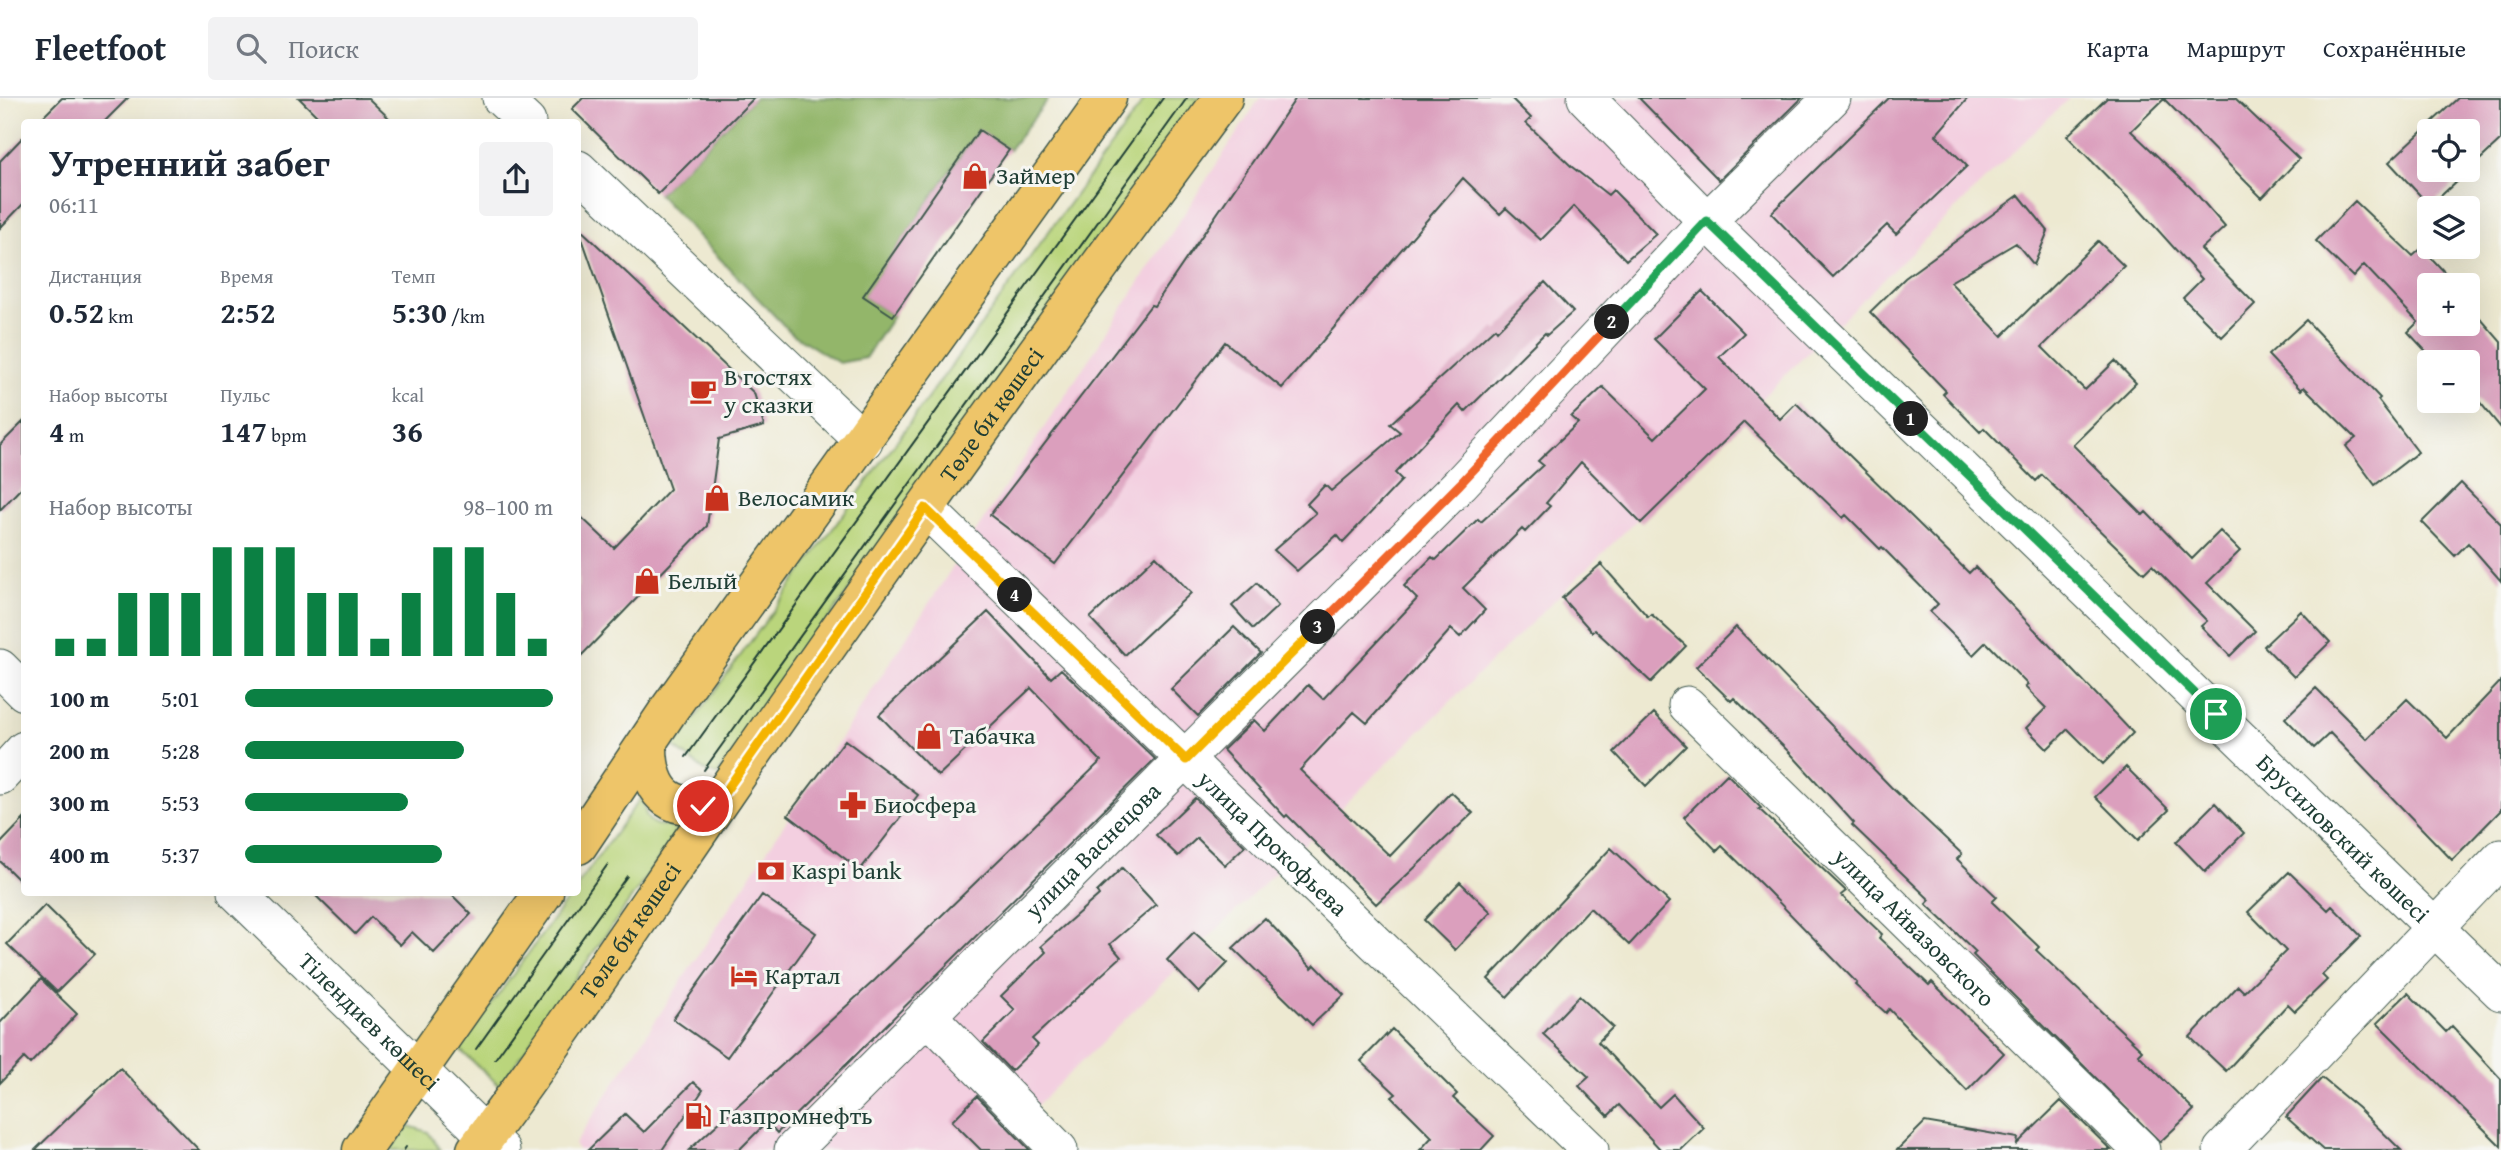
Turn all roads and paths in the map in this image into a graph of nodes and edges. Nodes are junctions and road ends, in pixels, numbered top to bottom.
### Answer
1 (501, 98) edge
2 (1107, 98) edge
3 (1223, 98) edge
4 (1586, 98) edge
5 (1832, 98) edge
6 (524, 119) edge
7 (581, 172) edge
8 (1707, 221) junction
9 (864, 441) junction
10 (925, 508) junction
11 (0, 668) edge
12 (21, 689) edge
13 (1686, 705) dead end
14 (648, 744) junction
15 (21, 753) edge
16 (1186, 760) junction
17 (0, 776) edge
18 (723, 795) junction
19 (581, 841) edge
20 (2501, 858) edge
21 (240, 896) edge
22 (541, 896) edge
23 (2434, 925) junction
24 (2501, 992) edge
25 (927, 1016) junction
26 (418, 1071) junction
27 (488, 1145) edge
28 (362, 1150) edge
29 (793, 1150) edge
30 (1059, 1150) edge
31 (1590, 1150) edge
32 (2141, 1150) edge
33 (2222, 1150) edge

1 - 6 street
2 - 9 main road
3 - 10 main road, Төле би көшесі
4 - 8 street, Брусиловский көшесі
5 - 8 street, улица Васнецова
7 - 9 street
8 - 16 street, улица Васнецова
8 - 23 street, Брусиловский көшесі
9 - 14 main road
10 - 16 street, улица Прокофьева
10 - 18 main road, Төле би көшесі
11 - 12 street
13 - 32 street, улица Айвазовского
14 - 18 main road
14 - 19 main road
15 - 17 street
16 - 25 street, улица Васнецова
16 - 31 street, улица Прокофьева
18 - 27 main road, Төле би көшесі
20 - 23 street
21 - 26 street, Тілендиев көшесі
22 - 26 main road
23 - 24 street, Брусиловский көшесі
23 - 33 street
25 - 29 street, улица Васнецова
25 - 30 street
26 - 27 street, Тілендиев көшесі
26 - 28 main road

